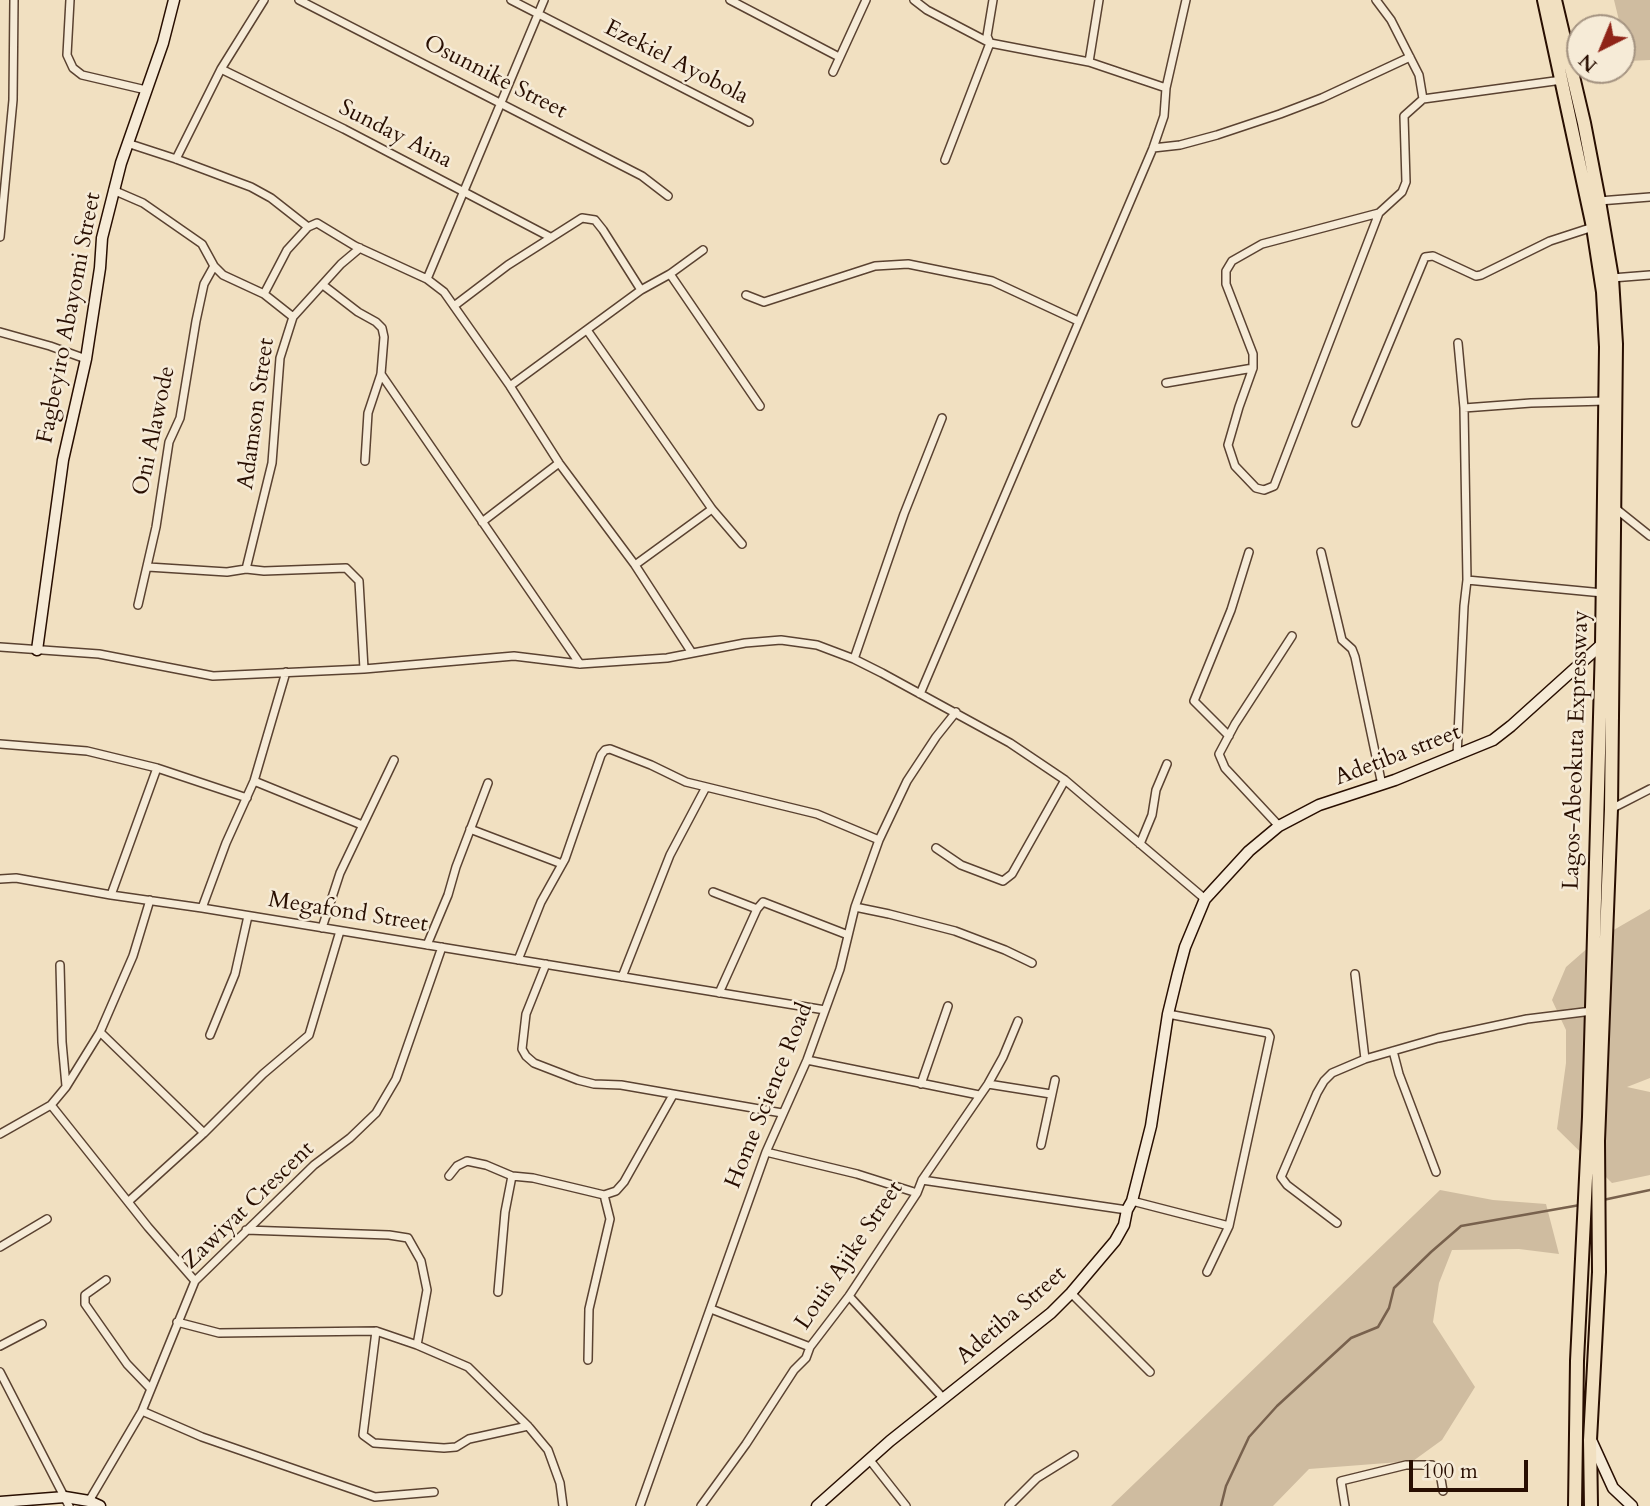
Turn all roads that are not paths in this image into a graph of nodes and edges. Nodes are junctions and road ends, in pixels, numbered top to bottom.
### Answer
1 (14, 0) edge
2 (70, 0) edge
3 (174, 0) edge
4 (264, 0) edge
5 (299, 0) edge
6 (511, 0) edge
7 (544, 0) edge
8 (730, 0) edge
9 (866, 0) edge
10 (914, 0) edge
11 (993, 0) edge
12 (1099, 0) edge
13 (1186, 0) edge
14 (1376, 0) edge
15 (1544, 0) edge
16 (1555, 0) edge
17 (538, 14) junction
18 (990, 43) junction
19 (839, 57) junction
20 (1410, 57) junction
21 (1089, 62) junction
22 (221, 69) junction
23 (832, 72) dead end
24 (1562, 80) junction
25 (1166, 88) junction
26 (146, 90) junction
27 (1423, 99) junction
28 (501, 102) junction
29 (749, 122) dead end
30 (127, 143) junction
31 (1153, 148) junction
32 (176, 159) junction
33 (945, 160) dead end
34 (113, 190) junction
35 (463, 192) junction
36 (668, 196) dead end
37 (1650, 197) edge
38 (1599, 201) junction
39 (1379, 214) junction
40 (308, 227) junction
41 (1593, 227) junction
42 (0, 237) edge
43 (550, 237) junction
44 (360, 248) junction
45 (703, 250) dead end
46 (214, 266) junction
47 (670, 274) junction
48 (1650, 275) edge
49 (1612, 278) junction
50 (427, 279) junction
51 (323, 285) junction
52 (641, 290) junction
53 (264, 294) junction
54 (746, 295) dead end
55 (454, 306) junction
56 (293, 317) junction
57 (1077, 321) junction
58 (587, 330) junction
59 (0, 332) edge
60 (1458, 343) dead end
61 (86, 359) junction
62 (1253, 368) junction
63 (380, 374) junction
64 (1166, 383) dead end
65 (510, 386) junction
66 (1606, 401) junction
67 (760, 406) dead end
68 (1464, 408) junction
69 (942, 418) dead end
70 (1356, 423) dead end
71 (365, 461) dead end
72 (559, 463) junction
73 (1615, 508) junction
74 (712, 509) junction
75 (482, 522) junction
76 (1650, 536) edge
77 (742, 544) dead end
78 (1250, 552) dead end
79 (1321, 552) dead end
80 (635, 565) junction
81 (148, 567) junction
82 (246, 569) junction
83 (1467, 580) junction
84 (1603, 593) junction
85 (138, 605) dead end
86 (1292, 636) dead end
87 (1602, 645) junction
88 (0, 647) edge
89 (37, 650) junction
90 (692, 653) junction
91 (854, 659) junction
92 (580, 664) junction
93 (364, 669) junction
94 (286, 672) junction
95 (920, 694) junction
96 (956, 712) junction
97 (1229, 736) junction
98 (0, 744) edge
99 (1457, 756) junction
100 (394, 760) dead end
101 (1167, 764) dead end
102 (157, 768) junction
103 (1065, 780) junction
104 (254, 781) junction
105 (488, 783) dead end
106 (1382, 785) junction
107 (706, 787) junction
108 (1650, 789) edge
109 (247, 798) junction
110 (1611, 809) junction
111 (362, 825) junction
112 (1279, 826) junction
113 (470, 829) junction
114 (879, 840) junction
115 (1140, 844) junction
116 (936, 848) dead end
117 (562, 864) junction
118 (0, 879) edge
119 (713, 892) dead end
120 (111, 895) junction
121 (150, 900) junction
122 (1205, 900) junction
123 (855, 907) junction
124 (202, 908) junction
125 (757, 909) junction
126 (248, 916) junction
127 (322, 928) junction
128 (340, 931) junction
129 (848, 935) junction
130 (427, 945) junction
131 (442, 947) junction
132 (518, 960) junction
133 (1032, 963) dead end
134 (546, 964) junction
135 (60, 965) dead end
136 (1355, 974) dead end
137 (622, 977) junction
138 (719, 993) junction
139 (948, 1006) dead end
140 (825, 1010) junction
141 (1592, 1011) junction
142 (1168, 1014) junction
143 (1018, 1021) dead end
144 (100, 1032) junction
145 (210, 1034) dead end
146 (1393, 1051) junction
147 (1365, 1059) junction
148 (807, 1060) junction
149 (1055, 1080) dead end
150 (921, 1084) junction
151 (988, 1084) junction
152 (66, 1087) junction
153 (1051, 1094) junction
154 (673, 1095) junction
155 (979, 1096) junction
156 (51, 1105) junction
157 (782, 1114) junction
158 (204, 1133) junction
159 (0, 1134) edge
160 (1041, 1145) dead end
161 (766, 1152) junction
162 (1436, 1172) dead end
163 (449, 1176) dead end
164 (512, 1177) junction
165 (922, 1180) junction
166 (1591, 1189) junction
167 (917, 1193) junction
168 (604, 1195) junction
169 (129, 1201) junction
170 (1130, 1205) junction
171 (47, 1219) dead end
172 (1336, 1223) dead end
173 (1229, 1226) junction
174 (246, 1230) junction
175 (0, 1247) edge
176 (1207, 1272) dead end
177 (106, 1280) dead end
178 (195, 1281) junction
179 (498, 1292) dead end
180 (1071, 1293) junction
181 (849, 1296) junction
182 (711, 1309) junction
183 (177, 1322) junction
184 (42, 1324) dead end
185 (376, 1331) junction
186 (417, 1345) junction
187 (0, 1346) edge
188 (810, 1347) junction
189 (588, 1360) dead end
190 (1577, 1361) junction
191 (1594, 1361) junction
192 (1150, 1371) dead end
193 (0, 1372) edge
194 (150, 1388) junction
195 (944, 1399) junction
196 (142, 1411) junction
197 (528, 1426) junction
198 (1590, 1440) junction
199 (1074, 1455) dead end
200 (869, 1459) junction
201 (1443, 1491) dead end
202 (433, 1492) dead end
203 (89, 1501) junction
204 (0, 1502) edge
205 (67, 1502) edge
206 (100, 1506) edge
207 (563, 1506) edge
208 (640, 1506) edge
209 (701, 1506) edge
210 (817, 1506) edge
211 (906, 1506) edge
212 (1009, 1506) edge
213 (1345, 1506) edge
214 (1575, 1506) edge
215 (1591, 1506) edge
216 (1632, 1506) edge

1 - 42 street
2 - 26 street
3 - 26 street, Fagbeyiro Abayomi Street
4 - 22 street
5 - 28 street, Osunnike Street
6 - 17 street, Ezekiel Ayobola
7 - 17 street
8 - 19 street
9 - 19 street
10 - 18 street
11 - 18 street
12 - 21 street
13 - 25 street
14 - 20 street
15 - 24 highway, Lagos-Abeokuta Expressway
16 - 38 highway, Lagos-Abeokuta Expressway
17 - 28 street
17 - 29 street, Ezekiel Ayobola
18 - 21 street
18 - 33 street
19 - 23 street
20 - 27 street
20 - 31 street
21 - 25 street
22 - 32 street
22 - 35 street, Sunday Aina
24 - 27 street
24 - 41 highway, Lagos-Abeokuta Expressway
25 - 31 street
26 - 30 street, Fagbeyiro Abayomi Street
27 - 39 street
28 - 35 street
28 - 36 street, Osunnike Street
30 - 32 street
30 - 34 street, Fagbeyiro Abayomi Street
31 - 57 street
32 - 40 street
34 - 46 street
34 - 61 street, Fagbeyiro Abayomi Street
35 - 43 street, Sunday Aina
35 - 50 street
37 - 38 street
38 - 49 highway, Lagos-Abeokuta Expressway
39 - 62 street
39 - 62 street
40 - 44 street
40 - 53 street
41 - 66 highway, Lagos-Abeokuta Expressway
41 - 70 street
43 - 52 street
43 - 55 street
44 - 50 street
44 - 51 street, Adamson Street
45 - 47 street
46 - 53 street
46 - 81 street, Oni Alawode
47 - 52 street
47 - 67 street
48 - 49 street
49 - 73 highway, Lagos-Abeokuta Expressway
50 - 55 street
51 - 56 street, Adamson Street
51 - 63 street
52 - 58 street
53 - 56 street
54 - 57 street
55 - 65 street
56 - 82 street, Adamson Street
57 - 95 street
58 - 65 street
58 - 74 street
59 - 61 street
60 - 68 street
61 - 89 street, Fagbeyiro Abayomi Street
62 - 64 street
63 - 71 street
63 - 75 street
65 - 72 street
66 - 68 street
66 - 84 highway, Lagos-Abeokuta Expressway
68 - 83 street
69 - 91 street
72 - 75 street
72 - 80 street
73 - 76 street
73 - 110 highway, Lagos-Abeokuta Expressway
74 - 77 street
74 - 80 street
75 - 92 street
78 - 97 street
79 - 106 street
80 - 90 street
81 - 82 street
81 - 85 street, Oni Alawode
82 - 93 street
83 - 84 street
83 - 99 street
84 - 87 highway, Lagos-Abeokuta Expressway
86 - 97 street
87 - 99 street, Adetiba street
87 - 141 highway, Lagos-Abeokuta Expressway
88 - 89 street
89 - 94 street
90 - 91 street
90 - 92 street
91 - 95 street
92 - 93 street
93 - 94 street
94 - 104 street
95 - 96 street
96 - 103 street
96 - 114 street, Home Science Road
97 - 112 street
98 - 102 street
99 - 106 street, Adetiba street
100 - 111 street
101 - 115 street
102 - 109 street
102 - 120 street
103 - 115 street
103 - 116 street
104 - 109 street
104 - 111 street
105 - 113 street
106 - 112 street, Adetiba street
107 - 114 street
107 - 117 street
107 - 137 street
108 - 110 street
109 - 124 street
110 - 166 highway, Lagos-Abeokuta Expressway
111 - 127 street
112 - 122 street, Adetiba street
113 - 117 street
113 - 130 street
114 - 123 street, Home Science Road
115 - 122 street
117 - 132 street
118 - 120 street, Megafond Street
119 - 125 street
120 - 121 street, Megafond Street
121 - 124 street, Megafond Street
121 - 144 street
122 - 142 street, Adetiba Street
123 - 129 street, Home Science Road
123 - 133 street
124 - 126 street, Megafond Street
125 - 129 street
125 - 138 street
126 - 127 street, Megafond Street
126 - 145 street
127 - 128 street, Megafond Street
128 - 130 street, Megafond Street
128 - 158 street
129 - 140 street, Home Science Road
130 - 131 street, Megafond Street
131 - 132 street, Megafond Street
131 - 174 street, Zawiyat Crescent
132 - 134 street, Megafond Street
134 - 137 street, Megafond Street
134 - 154 street
135 - 152 street
136 - 147 street
137 - 138 street, Megafond Street
138 - 140 street, Megafond Street
139 - 150 street
140 - 148 street, Home Science Road
141 - 146 street
141 - 166 highway, Lagos-Abeokuta Expressway
142 - 170 street, Adetiba Street
142 - 173 street
143 - 151 street, Louis Ajike Street
144 - 152 street
144 - 158 street
146 - 147 street
146 - 162 street
147 - 172 street
148 - 150 street
148 - 157 street, Home Science Road
149 - 153 street
150 - 155 street
151 - 153 street
151 - 155 street, Louis Ajike Street
152 - 156 street
153 - 160 street
154 - 157 street
154 - 168 street
155 - 165 street, Louis Ajike Street
156 - 159 street
156 - 169 street
157 - 161 street, Home Science Road
158 - 169 street
161 - 167 street
161 - 182 street, Home Science Road
163 - 164 street
164 - 168 street
164 - 179 street
165 - 167 street, Louis Ajike Street
165 - 170 street
166 - 190 highway, Lagos-Abeokuta Expressway
166 - 191 highway, Lagos-Abeokuta Expressway
167 - 181 street, Louis Ajike Street
168 - 189 street
169 - 178 street
170 - 173 street
170 - 180 street, Adetiba Street
171 - 175 street
173 - 176 street
174 - 178 street, Zawiyat Crescent
174 - 186 street
177 - 194 street
178 - 183 street, Zawiyat Crescent
180 - 192 street
180 - 195 street, Adetiba Street
181 - 188 street, Louis Ajike Street
181 - 195 street
182 - 188 street
182 - 208 street, Home Science Road
183 - 185 street
183 - 194 street, Zawiyat Crescent
184 - 187 street
185 - 186 street
185 - 197 street
186 - 197 street
188 - 209 street, Louis Ajike Street
190 - 191 highway
190 - 214 highway, Lagos-Abeokuta Expressway
191 - 198 highway, Lagos-Abeokuta Expressway
193 - 205 street
194 - 196 street, Zawiyat Crescent
195 - 200 street, Adetiba Street
196 - 202 street
196 - 203 street, Zawiyat Crescent
197 - 207 street
198 - 215 highway, Lagos-Abeokuta Expressway
198 - 216 street
199 - 212 street
200 - 210 street, Adetiba Street
200 - 211 street
201 - 213 street
203 - 205 street
203 - 206 street
204 - 205 street

